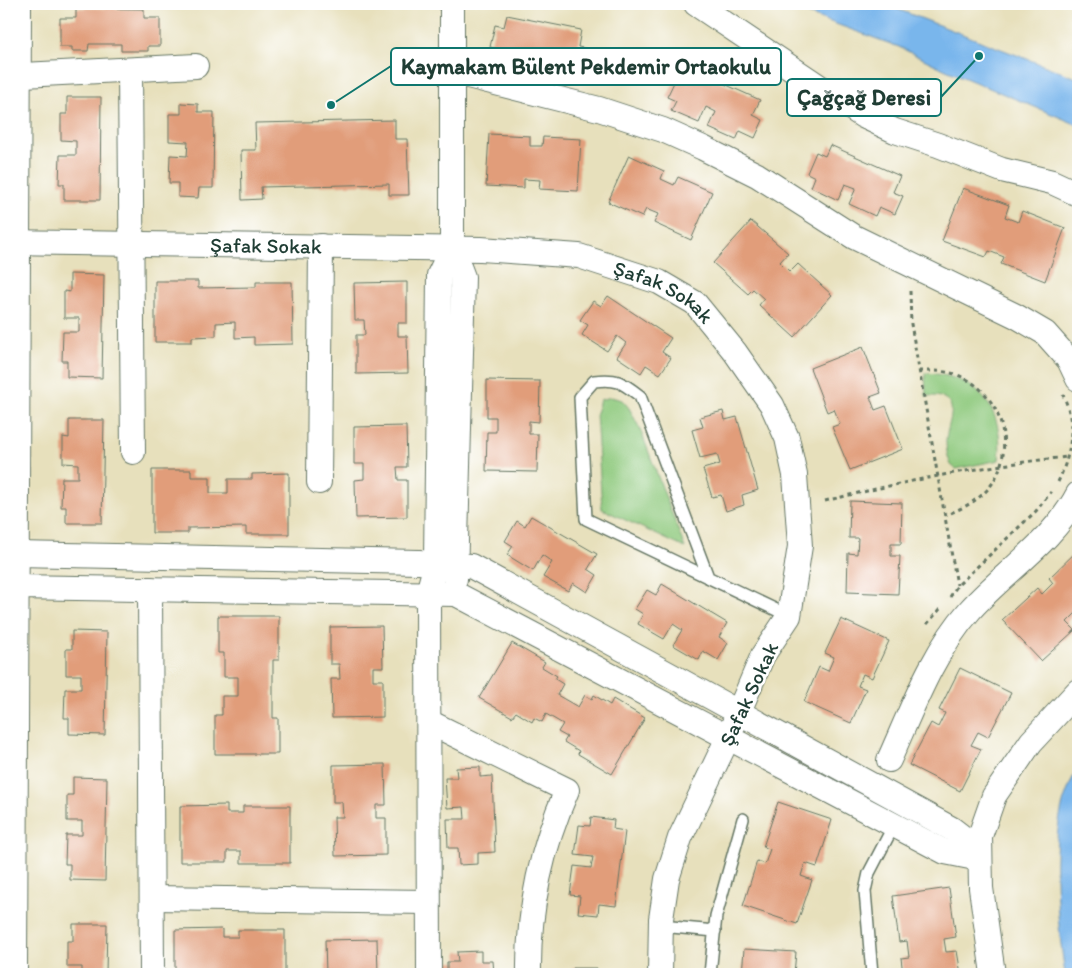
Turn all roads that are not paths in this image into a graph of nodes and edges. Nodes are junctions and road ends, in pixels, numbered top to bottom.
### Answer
1 (17, 4) edge
2 (452, 4) edge
3 (696, 4) edge
4 (196, 66) dead end
5 (130, 70) junction
6 (452, 72) junction
7 (10, 76) edge
8 (1078, 194) edge
9 (10, 242) edge
10 (131, 243) junction
11 (321, 246) junction
12 (452, 248) junction
13 (1069, 385) edge
14 (133, 452) dead end
15 (319, 482) dead end
16 (1078, 494) edge
17 (10, 556) edge
18 (446, 564) junction
19 (708, 577) junction
20 (10, 584) edge
21 (150, 589) junction
22 (428, 593) junction
23 (454, 594) junction
24 (789, 616) junction
25 (1078, 691) edge
26 (738, 714) junction
27 (429, 722) junction
28 (728, 736) junction
29 (889, 760) dead end
30 (743, 818) dead end
31 (894, 825) junction
32 (980, 860) junction
33 (152, 898) junction
34 (428, 902) junction
35 (661, 926) junction
36 (715, 931) junction
37 (13, 974) edge
38 (152, 974) edge
39 (429, 974) edge
40 (529, 974) edge
41 (660, 974) edge
42 (710, 974) edge
43 (872, 974) edge
44 (992, 974) edge

1 - 7 street
2 - 6 street
3 - 8 street
4 - 5 street
5 - 7 street
5 - 10 street
6 - 12 street
6 - 13 street
7 - 9 street
9 - 10 street, Şafak Sokak
9 - 17 street
10 - 11 street, Şafak Sokak
10 - 14 street
11 - 12 street, Şafak Sokak
11 - 15 street
12 - 18 street
12 - 24 street, Şafak Sokak
16 - 29 street
17 - 18 street
17 - 20 street
18 - 22 street
18 - 23 street
18 - 26 street
19 - 19 lane
19 - 24 lane
20 - 21 street
20 - 37 street
21 - 22 street
21 - 33 street
22 - 23 street
22 - 27 street
23 - 28 street
24 - 26 street, Şafak Sokak
25 - 32 street
26 - 28 street, Şafak Sokak
26 - 32 street
27 - 34 street
27 - 40 street
28 - 31 street
28 - 35 street, Şafak Sokak
30 - 36 lane
31 - 32 street
31 - 43 lane
32 - 44 street
33 - 34 street
33 - 38 street
34 - 39 street
35 - 36 lane
35 - 41 street, Şafak Sokak
36 - 42 lane

